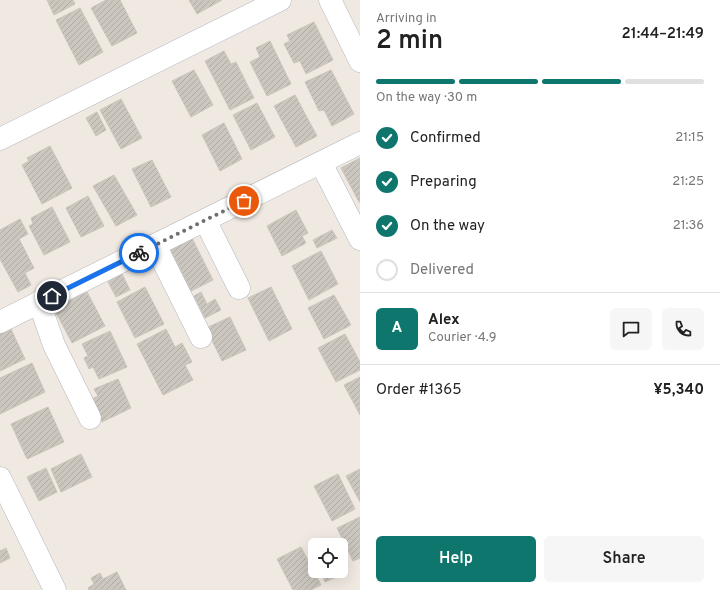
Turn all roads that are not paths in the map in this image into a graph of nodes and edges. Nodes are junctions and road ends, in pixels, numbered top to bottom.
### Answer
1 (280, 0) edge
2 (330, 0) edge
3 (360, 61) edge
4 (0, 139) edge
5 (360, 143) edge
6 (321, 163) junction
7 (205, 220) junction
8 (360, 239) edge
9 (155, 245) junction
10 (239, 288) dead end
11 (40, 302) junction
12 (0, 322) edge
13 (201, 338) dead end
14 (90, 418) dead end
15 (0, 478) edge
16 (55, 590) edge

1 - 4 street
2 - 3 street
5 - 6 street
6 - 7 street
6 - 8 street
7 - 9 street
7 - 10 street
9 - 11 street
9 - 13 street
11 - 12 street
11 - 14 street
15 - 16 street

